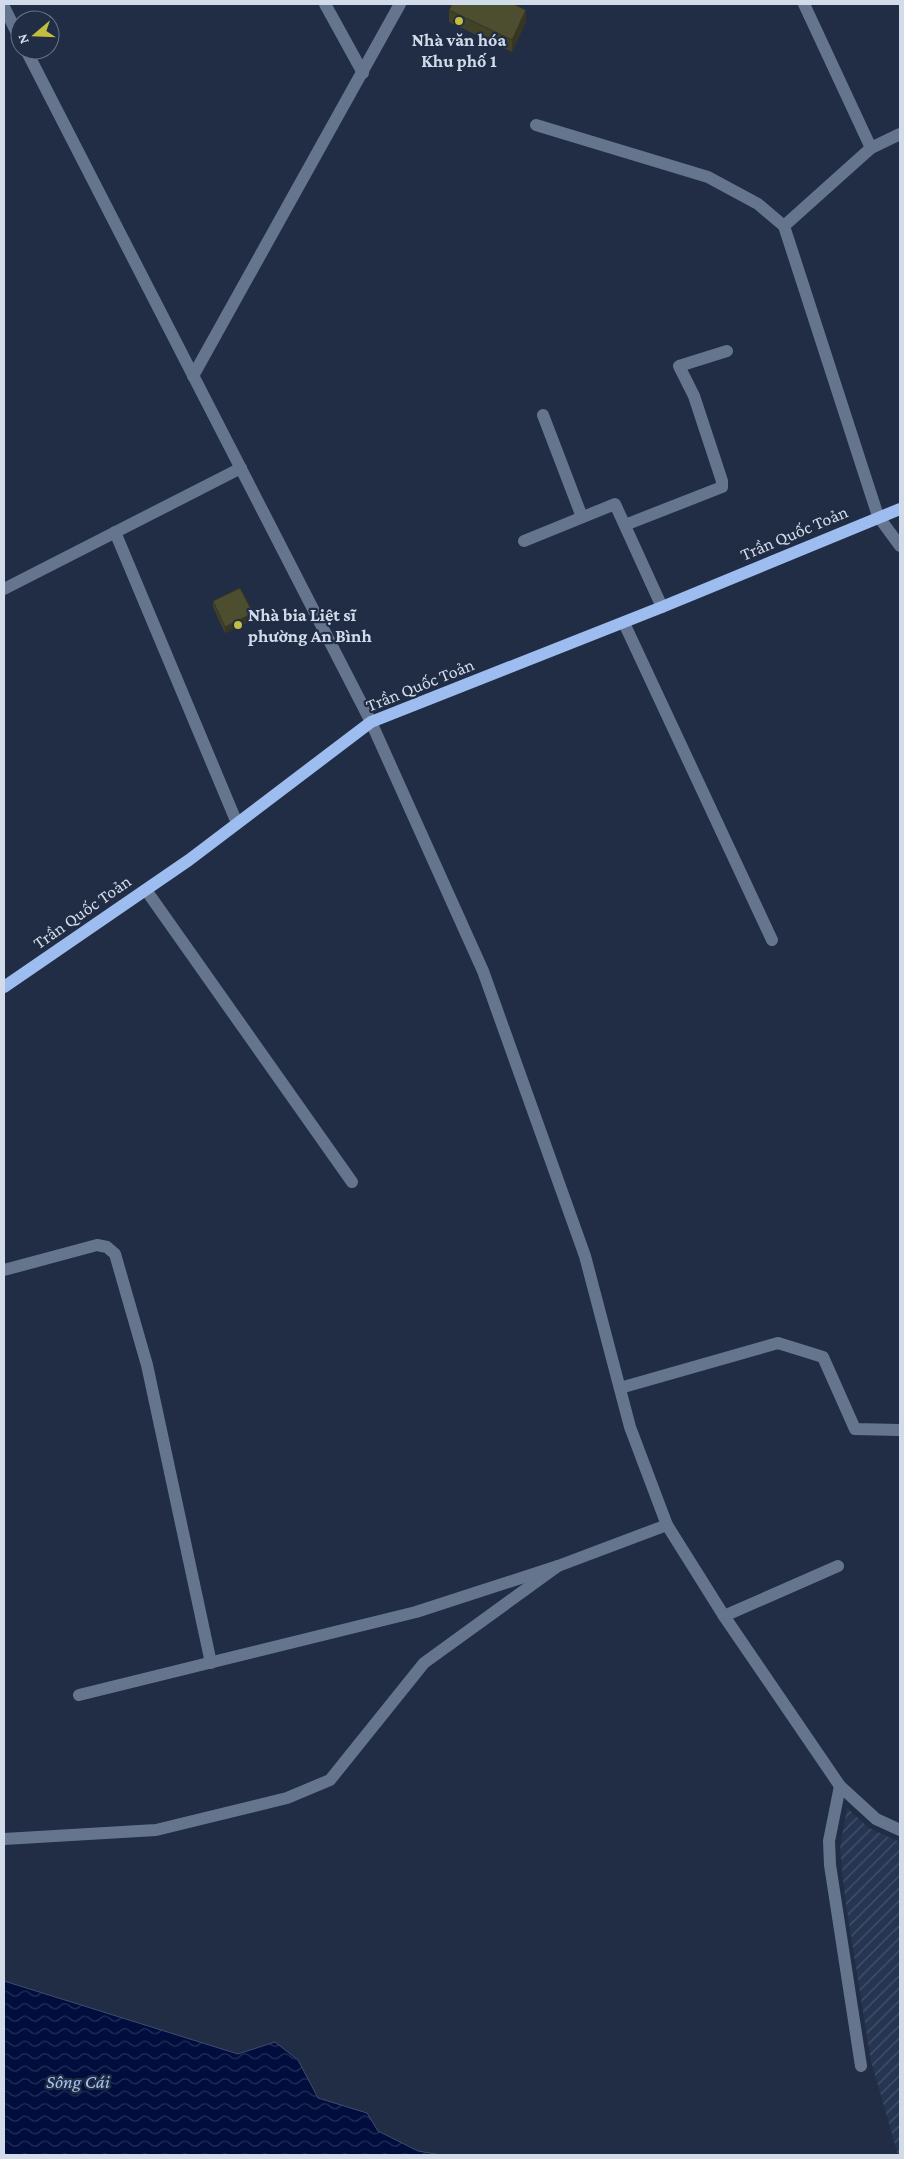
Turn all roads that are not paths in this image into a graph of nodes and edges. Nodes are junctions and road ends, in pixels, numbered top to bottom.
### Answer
1 (325, 4) edge
2 (400, 4) edge
3 (804, 4) edge
4 (4, 7) edge
5 (10, 19) edge
6 (31, 60) edge
7 (363, 73) junction
8 (536, 125) dead end
9 (900, 134) edge
10 (871, 148) junction
11 (784, 226) junction
12 (727, 351) dead end
13 (194, 376) junction
14 (543, 415) dead end
15 (241, 468) junction
16 (900, 509) edge
17 (878, 516) junction
18 (582, 517) junction
19 (625, 525) junction
20 (115, 532) junction
21 (524, 540) dead end
22 (900, 546) edge
23 (4, 589) edge
24 (662, 607) junction
25 (624, 623) junction
26 (371, 722) junction
27 (237, 823) junction
28 (146, 890) junction
29 (772, 940) dead end
30 (4, 987) edge
31 (352, 1182) dead end
32 (4, 1270) edge
33 (620, 1388) junction
34 (900, 1430) edge
35 (667, 1525) junction
36 (558, 1566) junction
37 (838, 1566) dead end
38 (724, 1616) junction
39 (211, 1663) junction
40 (79, 1695) dead end
41 (840, 1786) junction
42 (900, 1830) edge
43 (4, 1839) edge
44 (861, 2066) dead end

1 - 7 street
2 - 7 street
3 - 10 street
4 - 5 street
6 - 13 street
7 - 13 street
8 - 11 street
9 - 10 street
10 - 11 street
11 - 17 street
12 - 19 street
13 - 15 street
14 - 18 street
15 - 20 street
15 - 26 street
16 - 17 main road, Trần Quốc Toản
17 - 22 street
17 - 24 main road, Trần Quốc Toản
18 - 19 street
18 - 21 street
19 - 24 street
20 - 23 street
20 - 27 street
24 - 25 main road, Trần Quốc Toản
25 - 26 main road, Trần Quốc Toản
25 - 29 street
26 - 27 main road, Trần Quốc Toản
26 - 33 street
27 - 28 main road, Trần Quốc Toản
28 - 30 main road, Trần Quốc Toản
28 - 31 street
32 - 39 street
33 - 34 street
33 - 35 street
35 - 36 street
35 - 38 street
36 - 39 street
36 - 43 street
37 - 38 street
38 - 41 street
39 - 40 street
41 - 42 street
41 - 44 street

